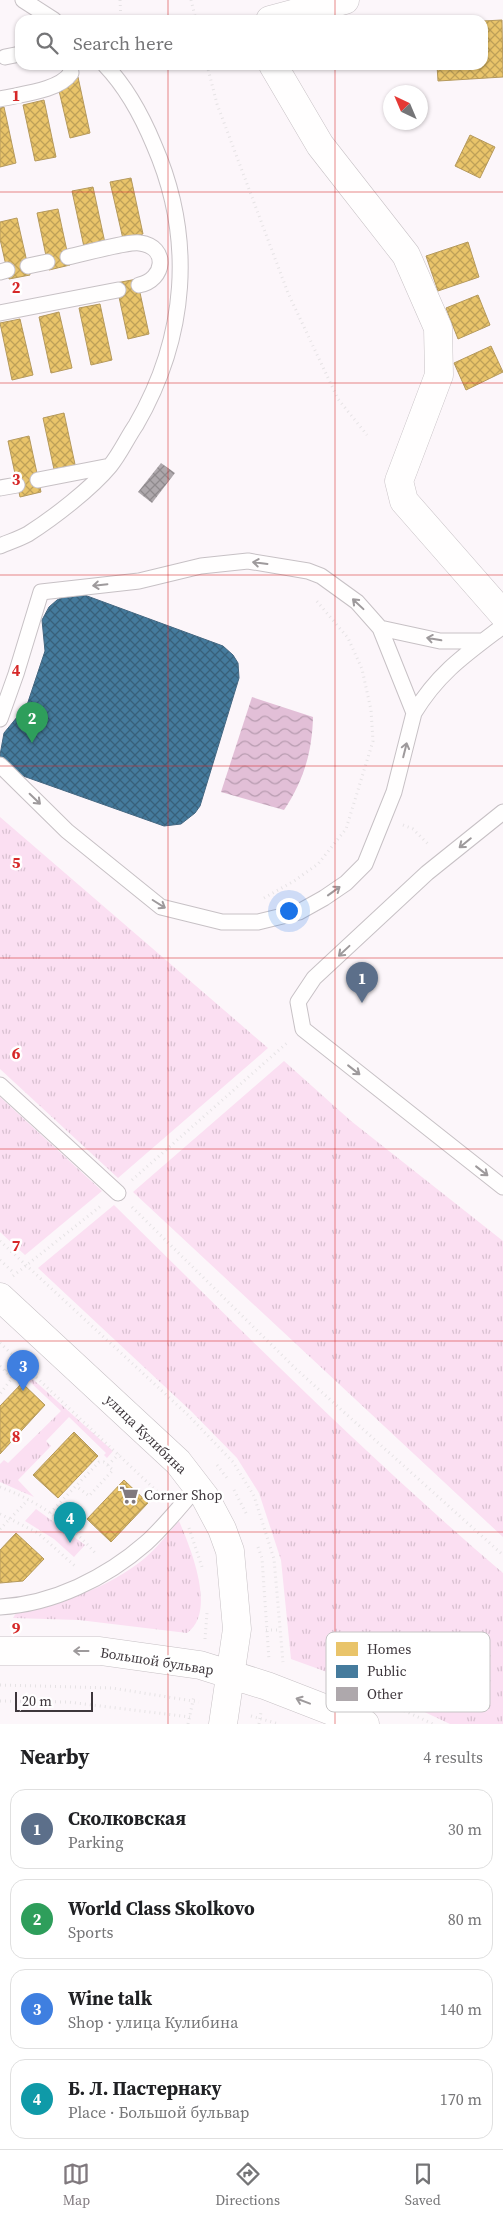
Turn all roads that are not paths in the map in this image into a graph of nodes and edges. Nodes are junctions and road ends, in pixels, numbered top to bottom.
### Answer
1 (23, 0) edge
2 (345, 0) edge
3 (46, 15) edge
4 (289, 15) edge
5 (15, 55) edge
6 (5, 57) dead end
7 (71, 70) edge
8 (108, 70) edge
9 (276, 70) edge
10 (0, 99) edge
11 (68, 257) dead end
12 (47, 262) dead end
13 (28, 266) dead end
14 (139, 285) dead end
15 (118, 290) dead end
16 (0, 313) edge
17 (110, 466) junction
18 (38, 480) dead end
19 (17, 485) dead end
20 (0, 488) edge
21 (0, 546) edge
22 (503, 614) edge
23 (503, 626) edge
24 (380, 628) junction
25 (482, 641) junction
26 (414, 713) junction
27 (0, 719) edge
28 (0, 765) edge
29 (503, 812) edge
30 (0, 1085) edge
31 (503, 1187) edge
32 (118, 1193) road end
33 (5, 1288) edge
34 (198, 1486) junction
35 (0, 1608) edge
36 (0, 1651) edge
37 (232, 1674) junction
38 (326, 1709) edge
39 (333, 1712) edge
40 (223, 1724) edge
41 (365, 1724) edge

1 - 3 lane
2 - 4 street
5 - 6 lane
7 - 10 lane
8 - 17 lane
9 - 22 street
11 - 14 lane
12 - 13 lane
15 - 16 lane
17 - 18 lane
17 - 21 lane
19 - 20 lane
23 - 25 lane
25 -> 24 lane
24 - 26 lane
24 -> 27 lane
25 - 26 lane
28 -> 26 lane
29 -> 31 lane
30 - 32 lane
33 - 34 street, улица Кулибина
34 - 35 lane
34 - 37 street, улица Кулибина
37 -> 36 street, Большой бульвар
38 -> 37 street, Большой бульвар
37 - 40 street, улица Кулибина
41 -> 39 street, Большой бульвар

